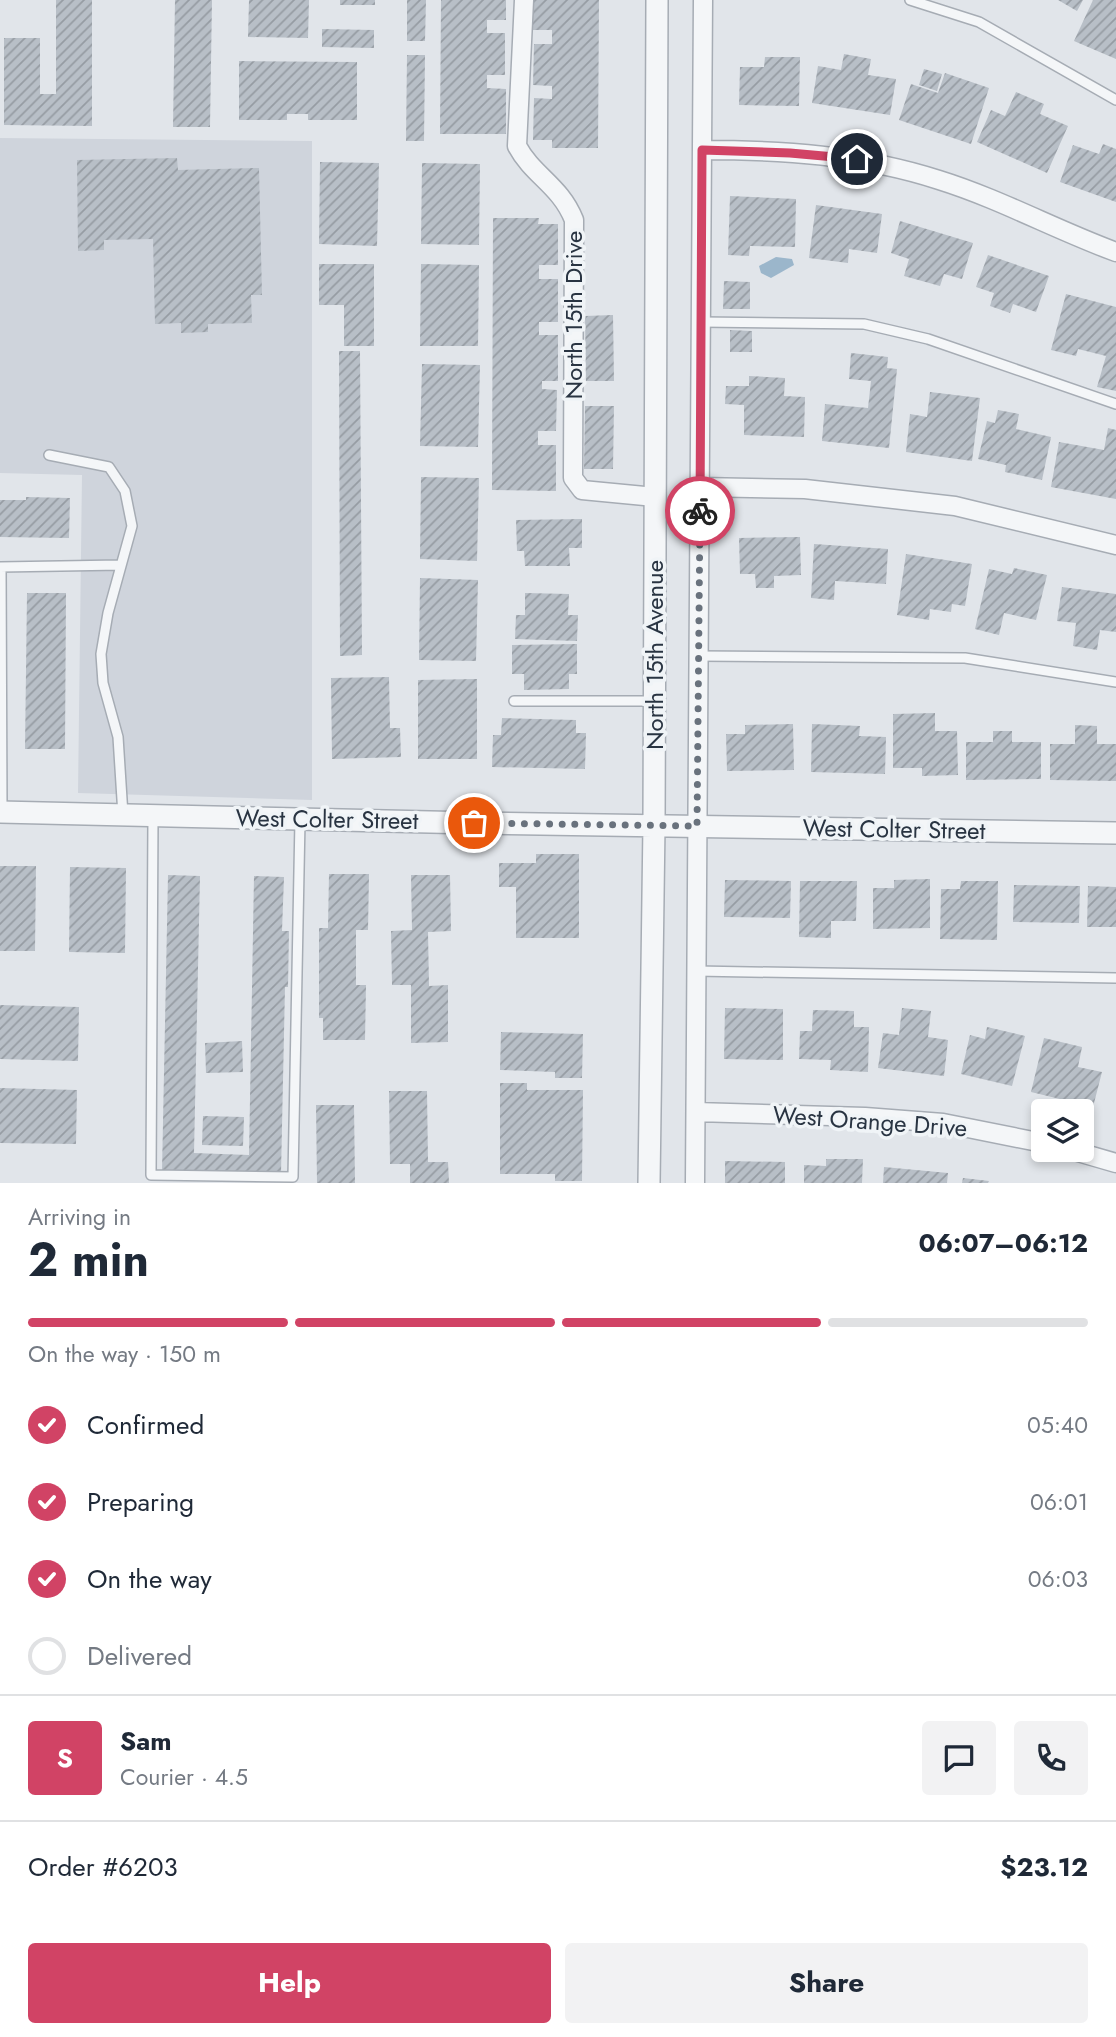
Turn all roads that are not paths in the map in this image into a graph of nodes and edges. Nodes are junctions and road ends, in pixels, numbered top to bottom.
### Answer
1 (524, 0) edge
2 (657, 0) edge
3 (703, 0) edge
4 (909, 0) edge
5 (1116, 100) edge
6 (702, 150) junction
7 (1116, 252) edge
8 (701, 322) junction
9 (1116, 404) edge
10 (49, 455) dead end
11 (700, 487) junction
12 (655, 497) junction
13 (1116, 545) edge
14 (121, 565) junction
15 (0, 567) edge
16 (699, 656) junction
17 (1116, 682) edge
18 (514, 701) dead end
19 (654, 701) junction
20 (1, 812) edge
21 (123, 815) junction
22 (153, 815) junction
23 (300, 818) junction
24 (653, 825) junction
25 (697, 826) junction
26 (1116, 833) edge
27 (696, 971) junction
28 (1116, 978) edge
29 (696, 1112) junction
30 (1031, 1141) edge
31 (1094, 1156) edge
32 (1116, 1163) edge
33 (649, 1183) edge
34 (695, 1183) edge

1 - 12 street, North 15th Drive
2 - 12 street, North 15th Avenue
3 - 6 street, North 15th Avenue
4 - 5 lane
6 - 7 street
6 - 8 street, North 15th Avenue
8 - 9 lane
8 - 11 street, North 15th Avenue
10 - 14 lane
11 - 13 street
11 - 16 street, North 15th Avenue
12 - 19 street, North 15th Avenue
14 - 15 lane
14 - 21 lane
15 - 20 lane
16 - 17 lane
16 - 25 street, North 15th Avenue
18 - 19 lane
19 - 24 street, North 15th Avenue
20 - 21 street, West Colter Street
21 - 22 street, West Colter Street
22 - 23 street, West Colter Street
22 - 23 lane
23 - 24 street, West Colter Street
24 - 25 street, West Colter Street
24 - 33 street, North 15th Avenue
25 - 26 street, West Colter Street
25 - 27 street, North 15th Avenue
27 - 28 lane
27 - 29 street, North 15th Avenue
29 - 30 street, West Orange Drive
29 - 34 street, North 15th Avenue
31 - 32 street

